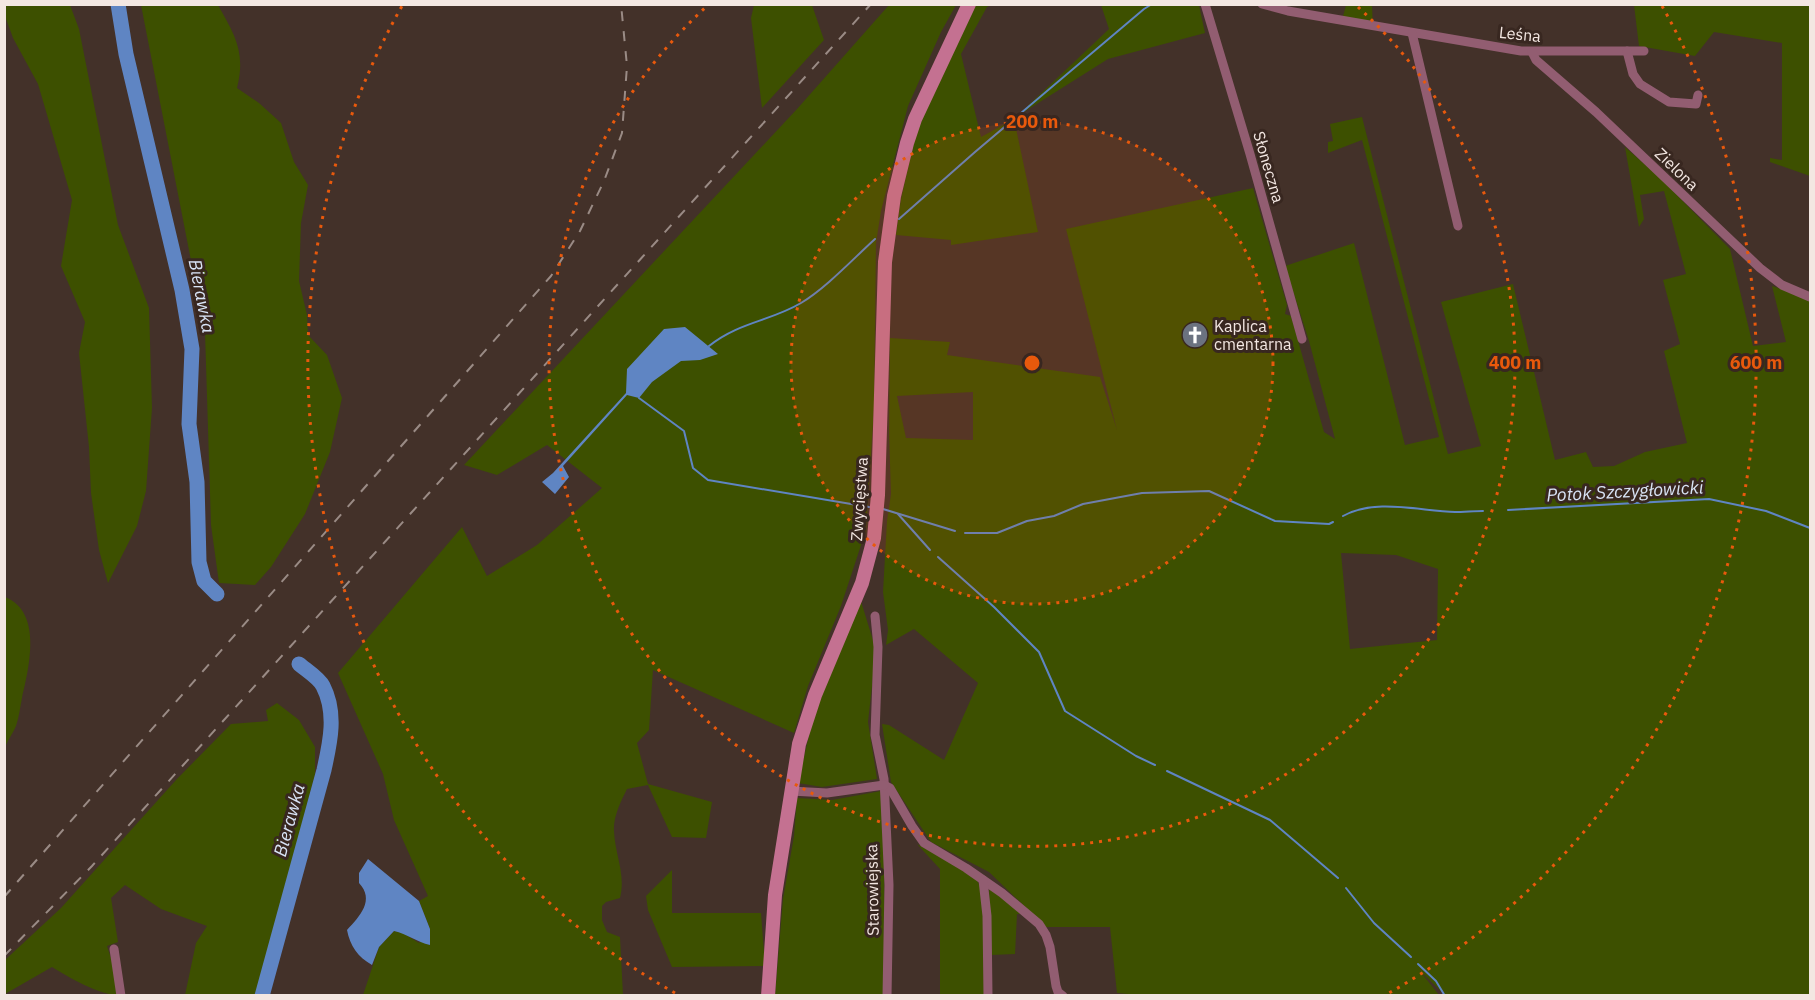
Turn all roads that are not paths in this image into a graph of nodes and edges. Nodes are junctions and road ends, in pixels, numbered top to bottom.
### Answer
1 (969, 4) edge
2 (1205, 4) edge
3 (1262, 4) edge
4 (1412, 33) junction
5 (1627, 51) junction
6 (1644, 51) dead end
7 (1532, 52) junction
8 (1698, 95) dead end
9 (1458, 226) dead end
10 (1810, 297) edge
11 (1302, 339) dead end
12 (875, 616) dead end
13 (884, 785) junction
14 (791, 791) junction
15 (983, 880) junction
16 (114, 950) dead end
17 (121, 996) edge
18 (768, 996) edge
19 (887, 996) edge
20 (988, 996) edge
21 (1063, 996) edge

1 - 14 main road, Zwycięstwa
2 - 11 street, Słoneczna
3 - 4 street, Leśna
4 - 7 street, Leśna
4 - 9 street
5 - 6 street, Leśna
5 - 7 street, Leśna
5 - 8 street
7 - 10 street, Zielona
12 - 13 street, Starowiejska
13 - 14 street
13 - 15 street, Starowiejska
13 - 19 street, Starowiejska
14 - 18 main road, Zwycięstwa
15 - 20 street
15 - 21 street, Starowiejska
16 - 17 street

